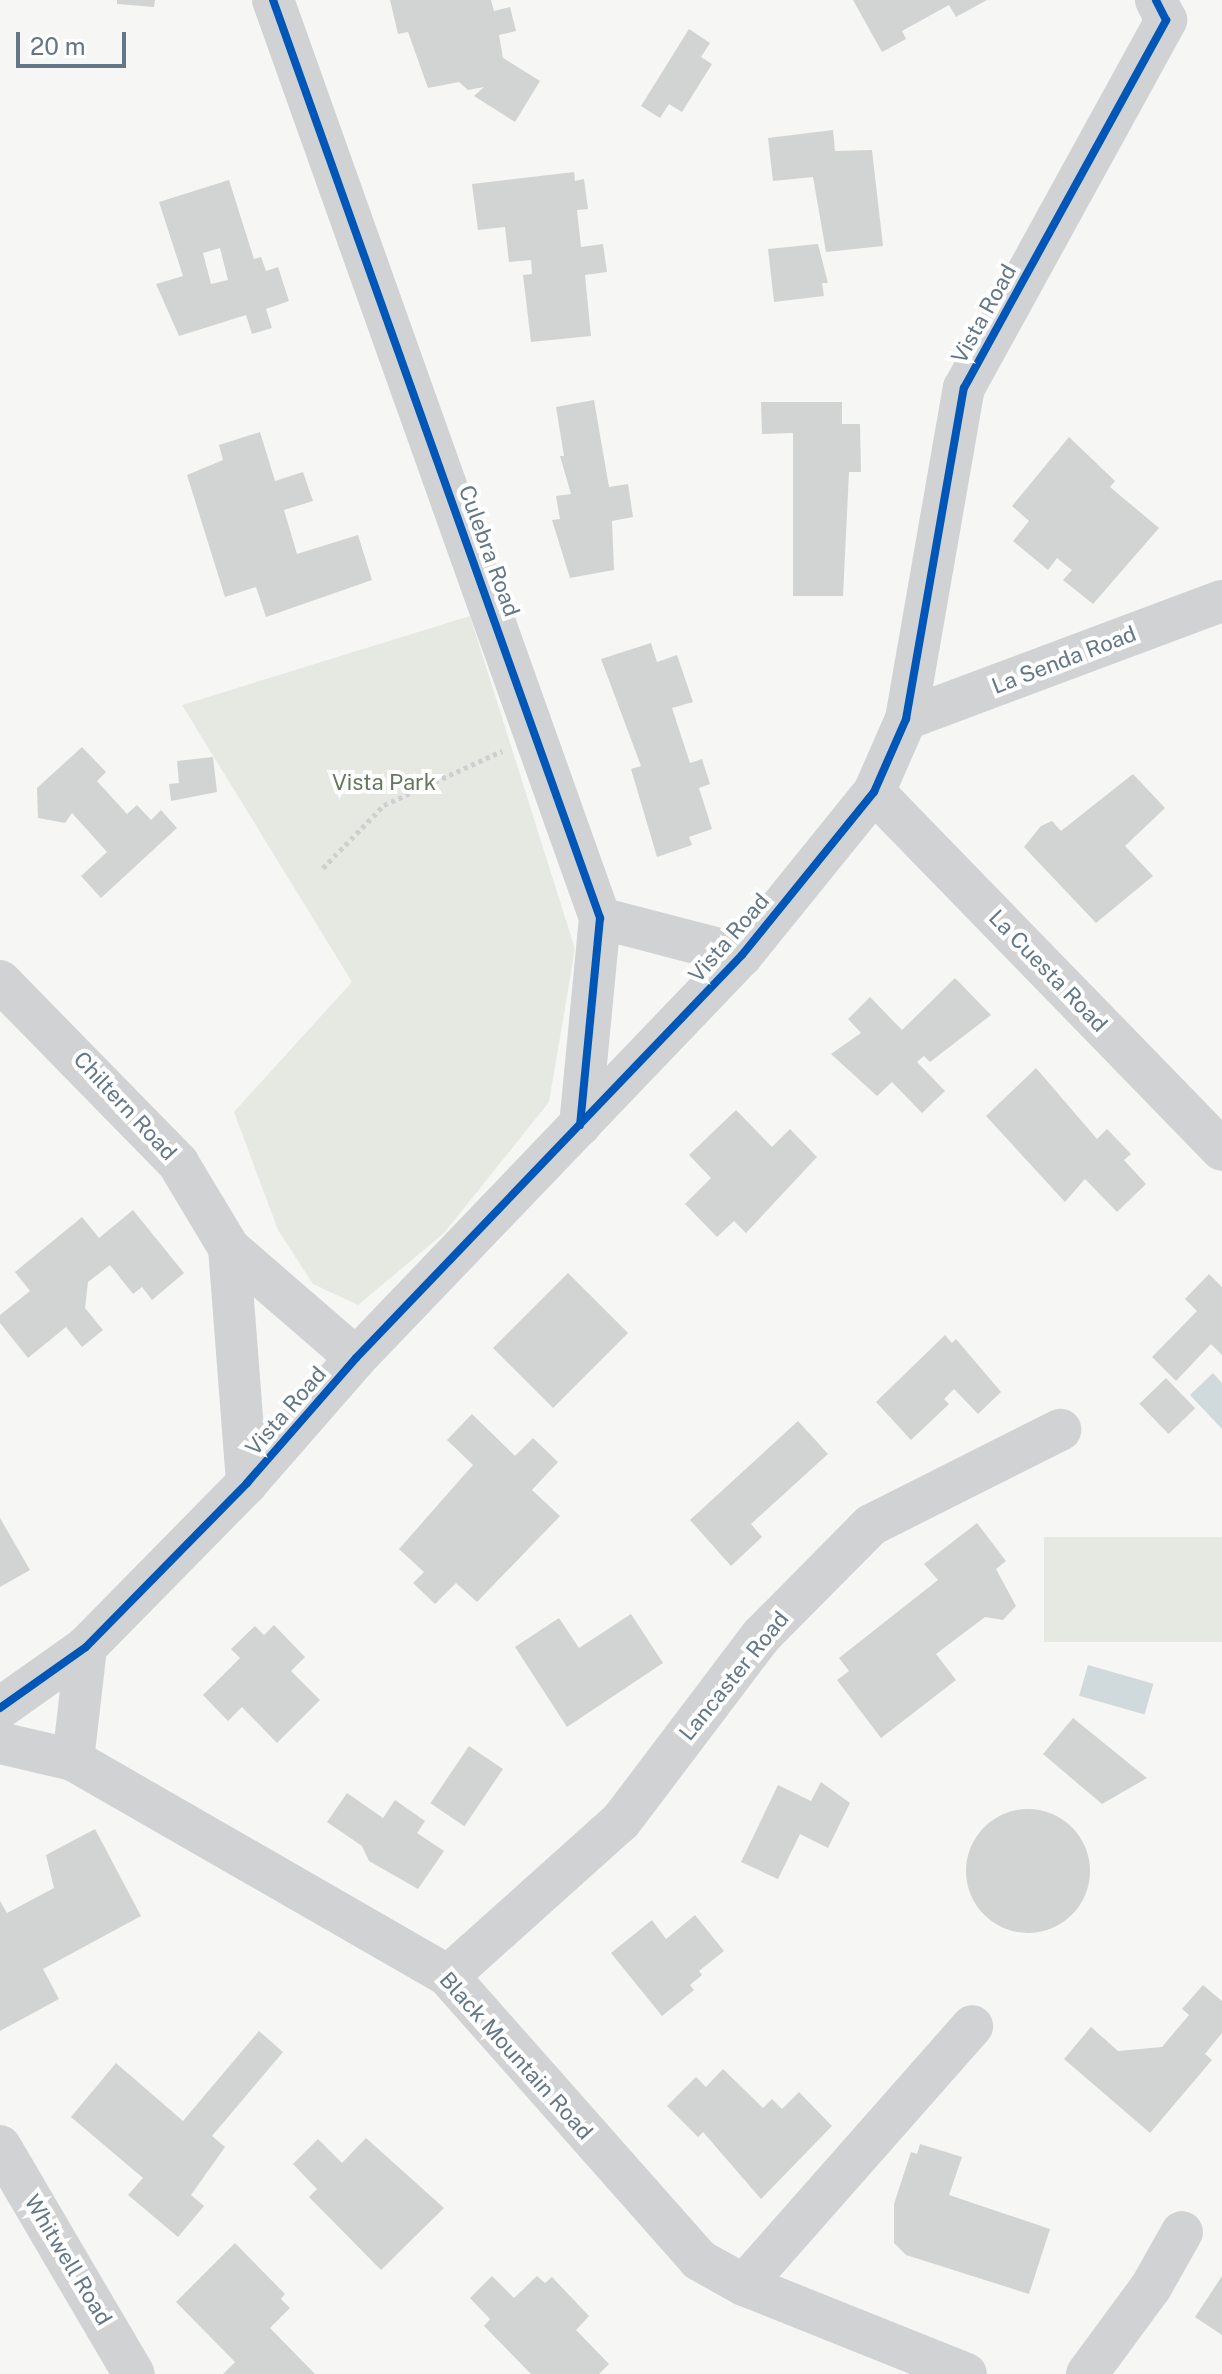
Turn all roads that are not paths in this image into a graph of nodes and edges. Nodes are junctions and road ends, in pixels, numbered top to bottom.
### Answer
1 (273, 0) edge
2 (1156, 0) edge
3 (1222, 601) edge
4 (906, 719) junction
5 (874, 792) junction
6 (600, 918) junction
7 (742, 955) junction
8 (0, 981) edge
9 (580, 1125) junction
10 (1222, 1150) edge
11 (229, 1248) junction
12 (356, 1358) junction
13 (1060, 1430) dead end
14 (247, 1483) junction
15 (86, 1647) junction
16 (0, 1708) edge
17 (0, 1743) edge
18 (73, 1760) junction
19 (448, 1976) junction
20 (972, 2026) dead end
21 (0, 2146) edge
22 (1182, 2232) dead end
23 (744, 2285) junction
24 (134, 2374) edge
25 (966, 2374) edge
26 (1087, 2374) edge

1 - 6 street, Culebra Road
2 - 4 street, Vista Road
3 - 4 street, La Senda Road
4 - 5 street, Vista Road
5 - 7 street, Vista Road
5 - 10 street, La Cuesta Road
6 - 7 street
6 - 9 street, Culebra Road
7 - 9 street, Vista Road
8 - 11 street, Chiltern Road
9 - 12 street, Vista Road
11 - 12 street, Chiltern Road
11 - 14 street, Chiltern Road
12 - 14 street, Vista Road
13 - 19 street, Lancaster Road
14 - 15 street, Vista Road
15 - 16 street, Vista Road
15 - 18 street
17 - 18 street, Black Mountain Road
18 - 19 street, Black Mountain Road
19 - 23 street, Black Mountain Road
20 - 23 street
21 - 24 street, Whitwell Road
22 - 26 street
23 - 25 street, Black Mountain Road

